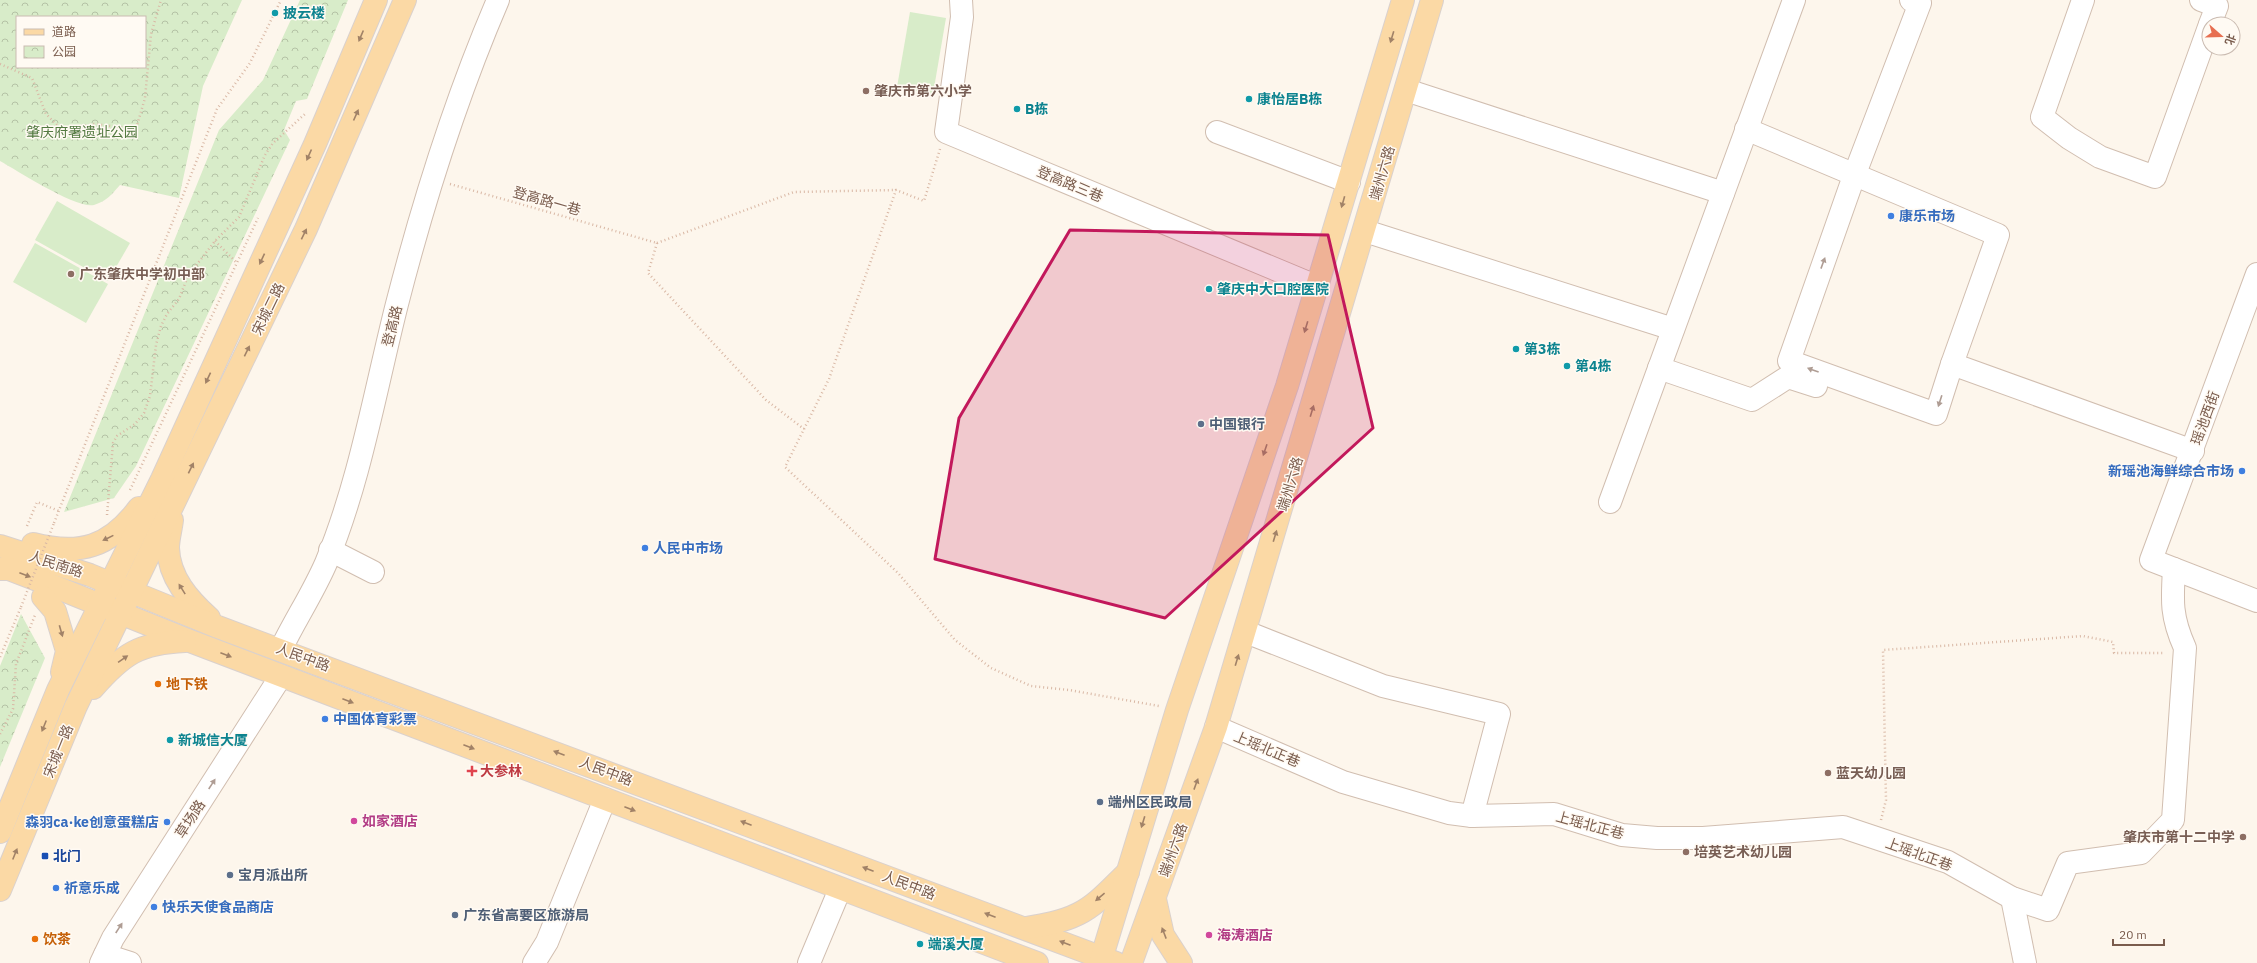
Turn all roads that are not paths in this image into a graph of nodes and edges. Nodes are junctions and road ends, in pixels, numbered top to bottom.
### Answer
1 (376, 0) edge
2 (405, 0) edge
3 (498, 0) edge
4 (961, 0) edge
5 (1403, 0) edge
6 (1432, 0) edge
7 (1794, 0) edge
8 (1911, 0) edge
9 (2083, 0) edge
10 (2201, 0) edge
11 (2213, 16) edge
12 (2201, 49) edge
13 (1406, 90) junction
14 (1746, 130) junction
15 (1218, 132) dead end
16 (1854, 176) junction
17 (1349, 182) junction
18 (1723, 193) junction
19 (1365, 230) junction
20 (2257, 274) edge
21 (1318, 288) junction
22 (1673, 329) junction
23 (1952, 364) junction
24 (1659, 368) junction
25 (1925, 420) dead end
26 (2193, 451) junction
27 (162, 479) junction
28 (1610, 502) dead end
29 (174, 503) junction
30 (7, 544) edge
31 (330, 550) junction
32 (0, 569) edge
33 (2174, 569) junction
34 (373, 572) dead end
35 (0, 579) edge
36 (111, 583) junction
37 (132, 591) junction
38 (68, 592) junction
39 (2257, 601) edge
40 (40, 604) junction
41 (100, 605) junction
42 (121, 613) junction
43 (218, 627) junction
44 (1246, 632) junction
45 (190, 641) junction
46 (281, 649) junction
47 (281, 676) junction
48 (58, 690) junction
49 (76, 706) junction
50 (1216, 727) junction
51 (605, 799) junction
52 (1472, 816) junction
53 (0, 832) edge
54 (1129, 871) junction
55 (840, 889) junction
56 (0, 890) edge
57 (2012, 898) junction
58 (1155, 899) junction
59 (1026, 928) junction
60 (1010, 957) edge
61 (103, 959) edge
62 (1106, 961) edge
63 (130, 963) edge
64 (534, 963) edge
65 (809, 963) edge
66 (1037, 963) edge
67 (1131, 963) edge
68 (1181, 963) edge
69 (2025, 963) edge

1 -> 27 main road, 宋城二路
29 -> 2 main road, 宋城二路
3 - 31 street, 登高路
4 - 21 street, 登高路三巷
5 -> 17 main road, 端州六路
6 - 13 main road, 端州六路
7 - 14 street
8 - 16 street
9 - 12 street
10 - 11 street
13 - 18 street
13 - 19 main road, 端州六路
14 - 16 street
14 - 18 street
15 - 17 street
16 - 23 street
23 -> 16 street
17 -> 21 main road, 端州六路
18 - 22 street
19 - 22 street
44 -> 19 main road, 端州六路
20 - 26 street, 瑶池西街
21 -> 54 main road, 端州六路
22 - 24 street
23 - 26 street
24 - 25 street
24 - 28 street
26 - 33 street, 瑶池西街
27 -> 30 main road
27 - 36 main road, 宋城二路
29 - 37 main road, 宋城二路
43 -> 29 main road
30 - 36 main road, 人民南路
31 - 34 street
31 - 46 street, 登高路
32 -> 38 main road
33 - 39 street
33 - 57 street, 上瑶北正巷
35 - 40 main road
36 - 37 main road, 人民中路
36 - 41 main road, 宋城二路
37 - 42 main road, 宋城二路
37 - 43 main road, 人民中路
38 - 40 main road, 人民南路
38 - 41 main road, 人民南路
40 -> 48 main road
41 - 42 main road, 人民中路
41 - 48 main road, 宋城一路
42 - 45 main road, 人民中路
42 - 49 main road, 宋城一路
43 - 46 main road, 人民中路
50 -> 44 main road, 端州六路
44 - 52 street
45 -> 47 main road, 人民中路
49 -> 45 main road
59 -> 46 main road, 人民中路
47 -> 51 main road, 人民中路
61 -> 47 street, 草场路
48 -> 53 main road, 宋城一路
56 -> 49 main road, 宋城一路
50 - 52 street, 上瑶北正巷
58 -> 50 main road, 端州六路
51 -> 55 main road, 人民中路
51 - 64 street
52 - 57 street, 上瑶北正巷
54 -> 59 main road
54 - 62 main road, 端州六路
55 - 60 main road, 人民中路
55 - 65 street
57 - 69 street
58 - 67 main road, 端州六路
68 -> 58 main road
62 -> 59 main road, 人民中路
60 - 66 main road, 人民中路
61 - 63 street

